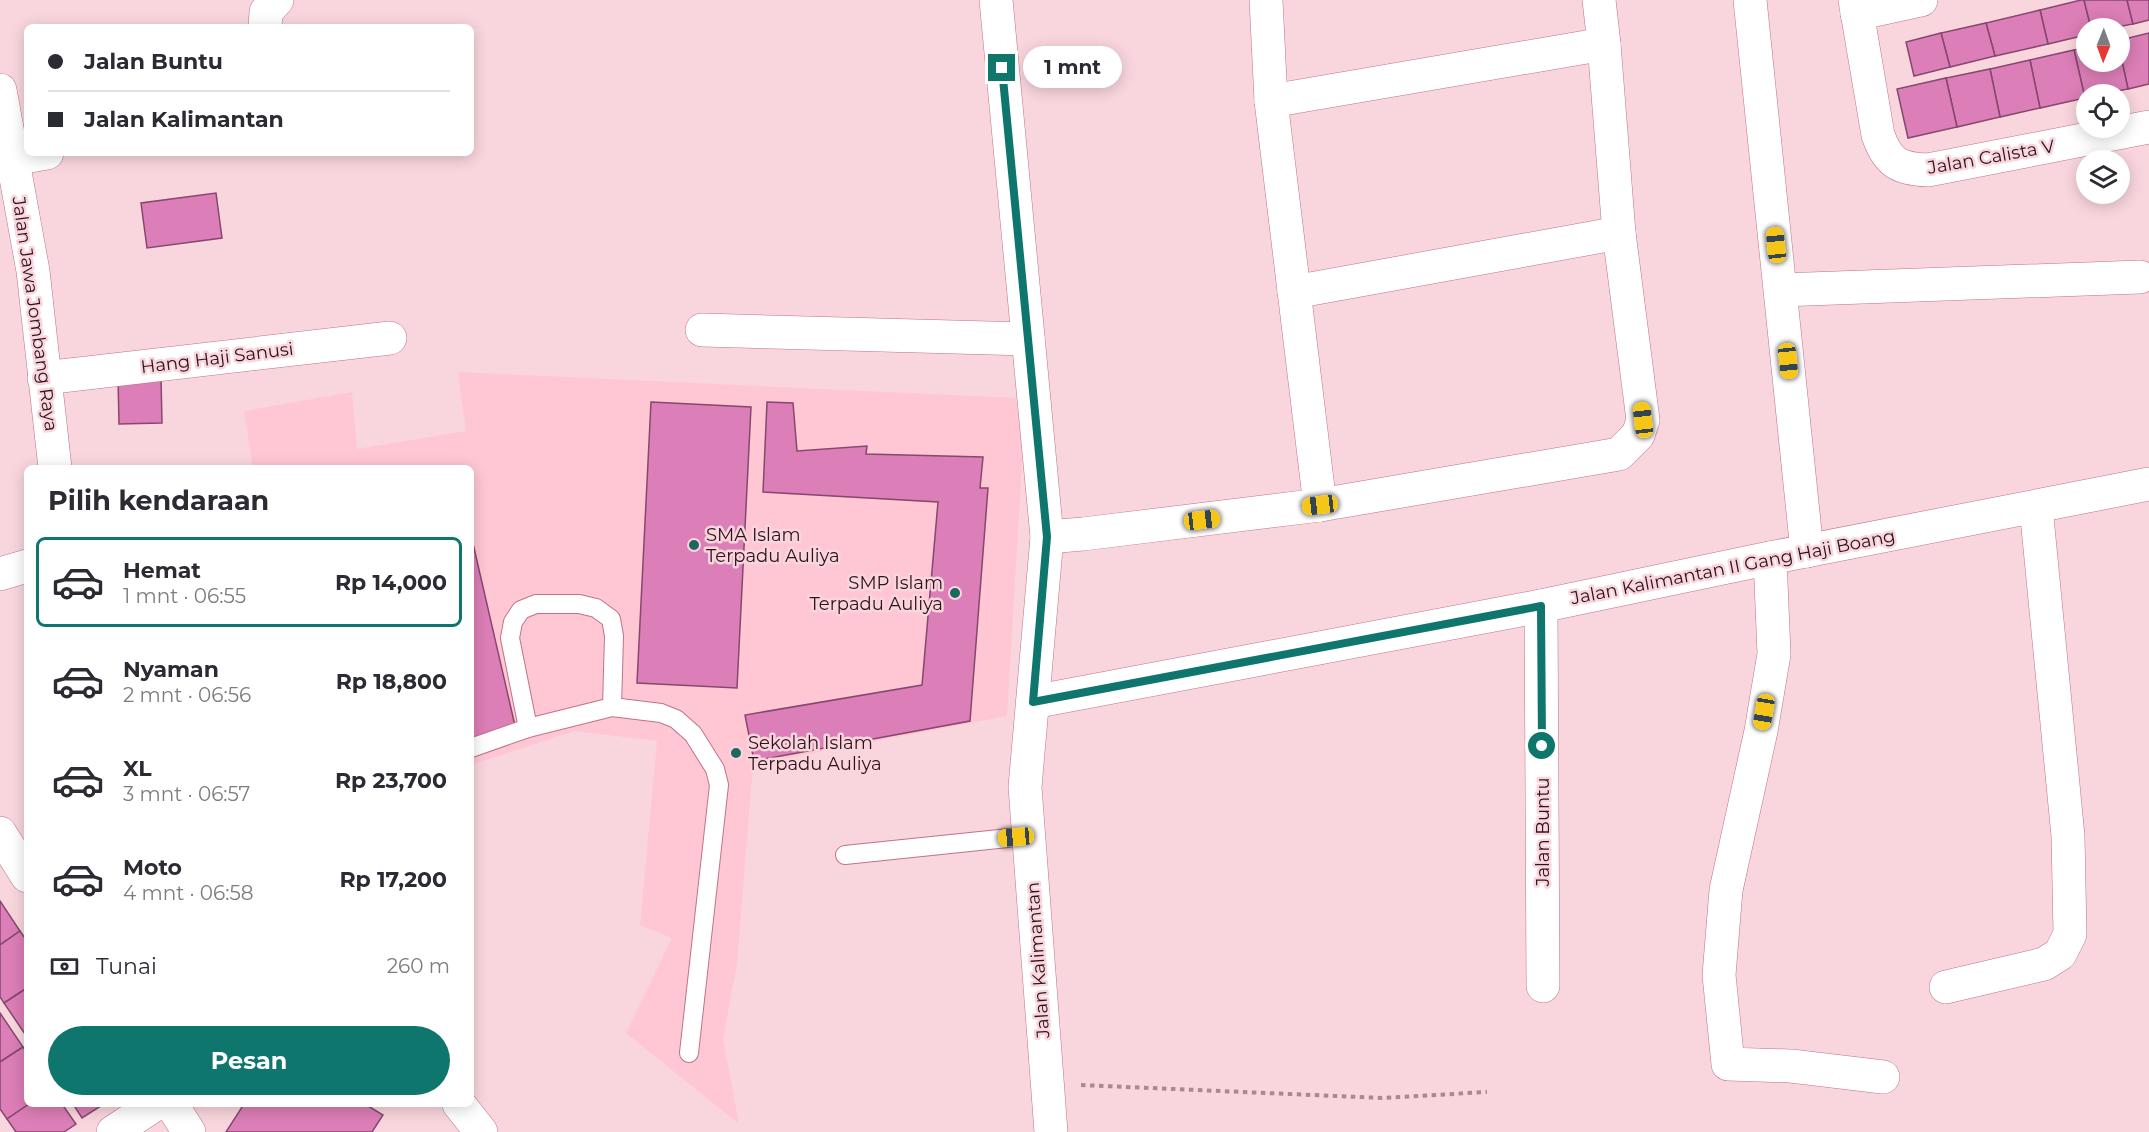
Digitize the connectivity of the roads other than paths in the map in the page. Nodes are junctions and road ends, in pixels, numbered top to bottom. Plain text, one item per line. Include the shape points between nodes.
1 (277, 0) edge
2 (996, 0) edge
3 (1266, 0) edge
4 (1599, 0) edge
5 (1750, 0) edge
6 (1921, 0) edge
7 (1856, 7) edge
8 (265, 24) edge
9 (1604, 44) junction
10 (0, 90) edge
11 (1271, 101) junction
12 (2149, 127) edge
13 (30, 156) edge
14 (13, 159) junction
15 (1619, 233) junction
16 (2139, 277) dead end
17 (1781, 290) junction
18 (1294, 292) junction
19 (702, 330) dead end
20 (390, 338) dead end
21 (1028, 339) junction
22 (44, 378) junction
23 (55, 465) edge
24 (2149, 484) edge
25 (1320, 505) junction
26 (2036, 507) junction
27 (1047, 537) junction
28 (1807, 551) junction
29 (1770, 558) junction
30 (24, 567) edge
31 (0, 574) edge
32 (1541, 606) junction
33 (1033, 702) junction
34 (612, 706) junction
35 (528, 728) junction
36 (474, 747) edge
37 (0, 833) edge
38 (1028, 836) junction
39 (845, 855) dead end
40 (24, 871) edge
41 (1544, 986) dead end
42 (1946, 987) dead end
43 (689, 1053) dead end
44 (1883, 1077) dead end
45 (151, 1107) edge
46 (173, 1107) edge
47 (461, 1107) edge
48 (113, 1132) edge
49 (189, 1132) edge
50 (481, 1132) edge
51 (1051, 1132) edge

1 - 8 street via 266,12
2 - 21 street, Jalan Kalimantan
3 - 11 street
4 - 9 street
5 - 17 street
6 - 7 street
7 - 12 street, Jalan Calista V via 1878,135 1883,150 1895,164 1928,170
9 - 11 street
9 - 15 street
10 - 14 street, Jalan Jawa Jombang Raya
11 - 18 street
13 - 14 street
14 - 22 street, Jalan Jawa Jombang Raya via 33,271
15 - 18 street
15 - 25 street via 1643,420 1638,435 1619,454
16 - 17 street
17 - 28 street
18 - 25 street
19 - 21 street
20 - 22 street, Hang Haji Sanusi
21 - 27 street, Jalan Kalimantan
22 - 23 street, Jalan Jawa Jombang Raya
24 - 26 street, Jalan Kalimantan II Gang Haji Boang
25 - 27 street
26 - 28 street, Jalan Kalimantan II Gang Haji Boang
26 - 42 street via 2068,836 2070,934 2060,954 2044,964
27 - 33 street, Jalan Kalimantan
28 - 29 street, Jalan Kalimantan II Gang Haji Boang
29 - 32 street, Jalan Kalimantan II Gang Haji Boang
29 - 44 street via 1774,654 1726,890 1719,975 1728,1064 1791,1066
30 - 31 street
32 - 33 street, Jalan Kalimantan II Gang Haji Boang
32 - 41 street, Jalan Buntu
33 - 38 street, Jalan Kalimantan via 1025,787
34 - 35 lane
34 - 35 lane via 611,619 596,608 579,604 536,604 521,609 510,638
34 - 43 lane via 676,719 693,734 715,769 719,785
35 - 36 lane
37 - 40 street
38 - 39 lane
38 - 51 street, Jalan Kalimantan
45 - 48 street
46 - 49 street
47 - 50 street

